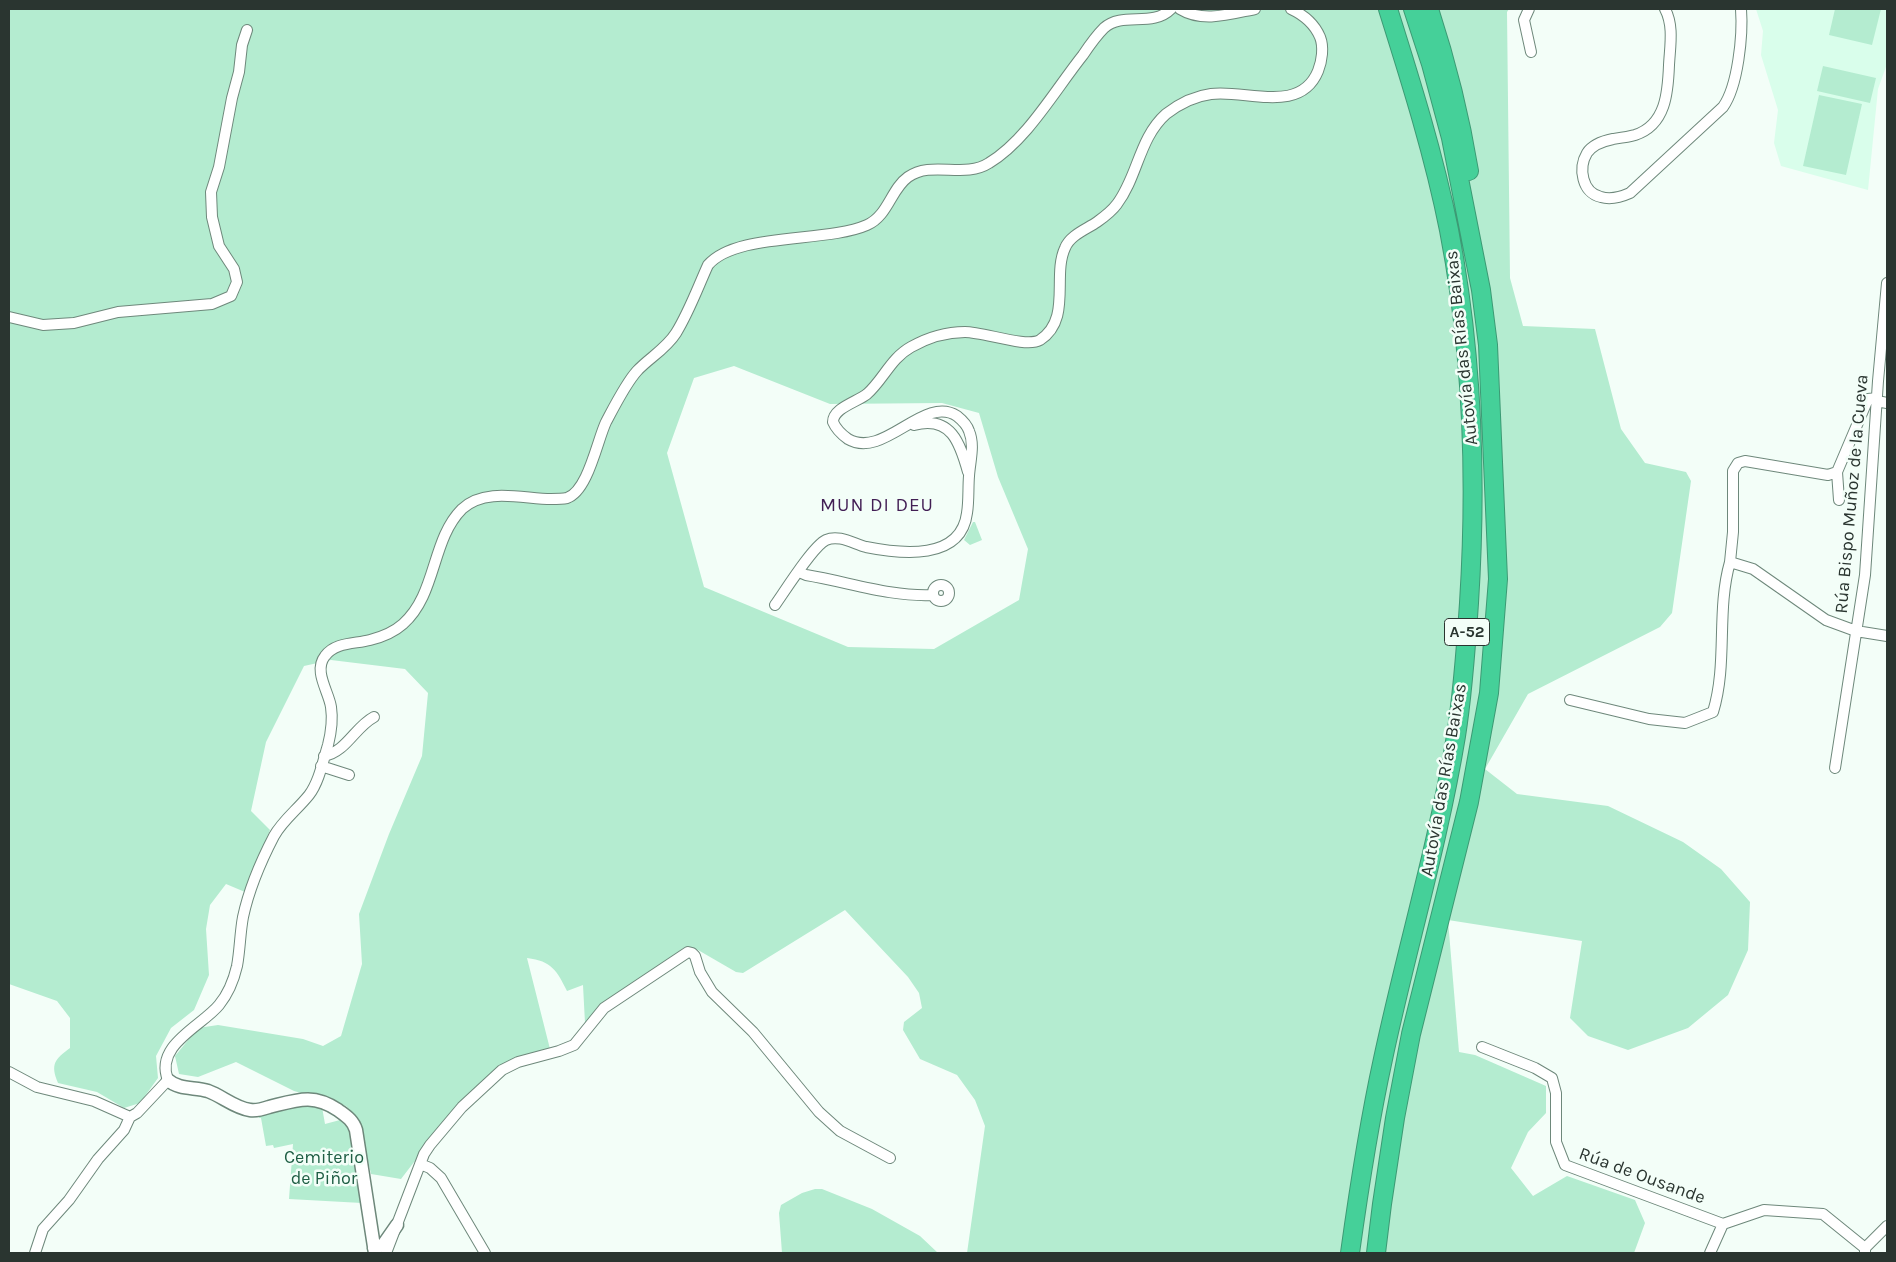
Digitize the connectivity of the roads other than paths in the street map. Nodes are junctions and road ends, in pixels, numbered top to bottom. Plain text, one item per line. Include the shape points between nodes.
1 (1171, 9) edge
2 (1180, 9) edge
3 (1255, 9) edge
4 (1291, 9) edge
5 (1388, 9) edge
6 (1413, 9) edge
7 (1429, 9) edge
8 (1529, 9) edge
9 (1665, 9) edge
10 (1741, 9) edge
11 (247, 30) dead end
12 (1531, 52) dead end
13 (1887, 283) edge
14 (9, 317) edge
15 (1488, 345) junction
16 (1880, 401) edge
17 (957, 416) junction
18 (948, 429) junction
19 (899, 430) junction
20 (1837, 472) junction
21 (969, 476) junction
22 (1839, 500) dead end
23 (809, 558) junction
24 (1730, 562) junction
25 (799, 572) junction
26 (822, 578) junction
27 (933, 595) dead end
28 (775, 605) dead end
29 (1856, 631) junction
30 (1887, 636) edge
31 (1570, 700) dead end
32 (374, 718) dead end
33 (323, 761) junction
34 (1835, 768) dead end
35 (348, 775) dead end
36 (1482, 1047) dead end
37 (9, 1072) edge
38 (168, 1080) junction
39 (130, 1118) junction
40 (890, 1158) dead end
41 (420, 1164) junction
42 (1723, 1224) junction
43 (397, 1225) joint
44 (1887, 1226) edge
45 (1865, 1251) edge
46 (378, 1252) edge
47 (35, 1253) edge
48 (485, 1253) edge
49 (1350, 1253) edge
50 (1376, 1253) edge
51 (1710, 1253) edge

1 - 33 street via 1155,18 1117,21 1104,28 1037,118 988,164 973,170 924,169 916,173 903,181 882,214 868,225 739,247 712,260 675,334 633,375 606,423 589,470 574,494 561,499 497,496 468,504 450,526 421,601 410,617 387,635 337,647 323,658 322,675 332,716
2 - 3 street via 1193,15 1207,16
4 - 19 street via 1309,20 1320,39 1322,54 1314,78 1299,91 1281,98 1234,93 1203,96 1180,105 1159,121 1150,132 1116,205 1066,244 1052,330 1032,343 967,332 933,337 904,351 867,394 840,410 833,419 840,432 859,443 876,441
5 - 49 highway, Autovía das Rías Baixas / A-52 via 1433,157 1460,296 1473,419 1474,536 1466,655 1456,735 1441,816 1383,1058 1360,1176
6 - 15 highway, Autovía das Rías Baixas / A-52 via 1451,138
7 - 15 highway via 1465,144 1488,291
8 - 12 street via 1524,20
9 - 10 street via 1670,21 1670,34 1668,94 1664,106 1661,114 1647,128 1605,141 1588,151 1582,169 1583,179 1587,187 1600,197 1619,197 1630,193 1723,107 1734,79
11 - 14 street via 219,168 211,192 212,217 219,246 234,269 237,282 231,296 212,304 118,312 74,323 43,325
13 - 16 street, Rúa Bispo Muñoz de la Cueva
15 - 50 highway, Autovía das Rías Baixas / A-52 via 1498,579 1489,693 1469,802 1411,1034 1395,1118
16 - 20 street via 1868,399
16 - 29 street, Rúa Bispo Muñoz de la Cueva
17 - 18 street via 950,419
17 - 19 street via 934,413
17 - 21 street via 970,432
18 - 19 street via 928,423
18 - 21 street via 958,440
20 - 22 street
20 - 24 street via 1828,474 1745,461 1738,463 1733,471
21 - 23 street via 966,521 958,537 947,546 897,552 835,538 824,542
23 - 25 street
23 - 26 street
24 - 29 street via 1753,569 1826,620
24 - 31 street via 1725,581 1719,691 1713,712 1685,722 1649,719
25 - 26 street
25 - 28 street
26 - 27 street via 890,593
29 - 30 street
29 - 34 street, Rúa Bispo Muñoz de la Cueva
32 - 33 street
33 - 35 street
33 - 38 street via 312,791 280,826 265,855 243,914 238,963 228,990 215,1009 183,1034 174,1047 165,1068
36 - 42 street, Rúa de Ousande via 1552,1078 1556,1093 1556,1142 1565,1165
37 - 39 street via 37,1087 94,1101
38 - 39 street
38 - 46 street via 179,1087 211,1092 245,1109 258,1110 312,1099 325,1102 348,1117 356,1130
39 - 47 street via 69,1200 43,1229
40 - 41 street via 840,1131 819,1112 753,1032 718,999 705,981 692,952 688,952 604,1008 574,1045 518,1062 491,1079 430,1145
41 - 43 street
41 - 48 street via 441,1178
42 - 45 street via 1764,1210 1823,1214
42 - 51 street
43 - 46 street
44 - 45 street

